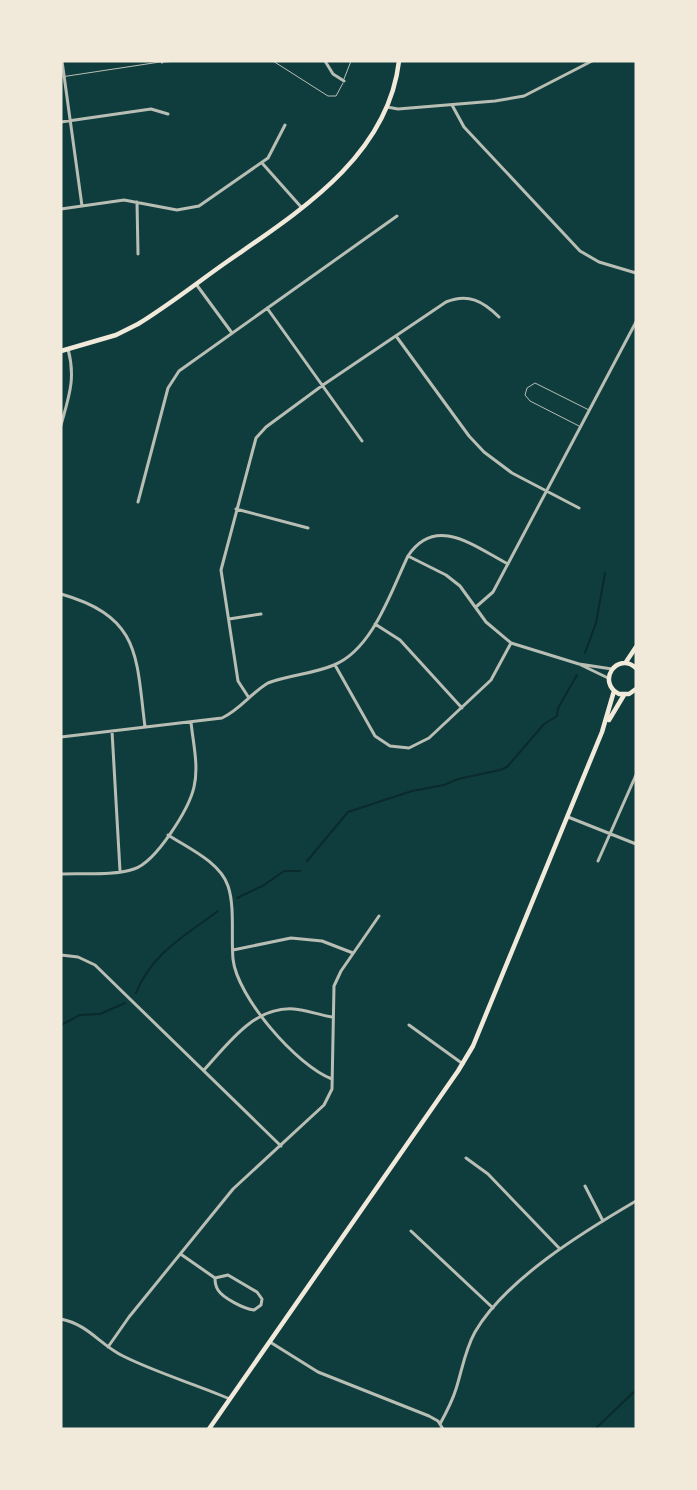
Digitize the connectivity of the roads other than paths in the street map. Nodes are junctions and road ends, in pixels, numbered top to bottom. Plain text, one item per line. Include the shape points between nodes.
1 (62, 61) edge
2 (178, 61) edge
3 (273, 61) edge
4 (325, 61) edge
5 (351, 61) edge
6 (400, 61) edge
7 (592, 61) edge
8 (162, 62) edge
9 (62, 77) edge
10 (344, 81) junction
11 (452, 105) junction
12 (387, 107) junction
13 (168, 114) dead end
14 (70, 121) junction
15 (61, 122) edge
16 (286, 125) dead end
17 (262, 163) junction
18 (137, 202) junction
19 (82, 206) junction
20 (302, 208) junction
21 (61, 209) edge
22 (397, 216) dead end
23 (138, 254) dead end
24 (636, 273) edge
25 (196, 284) junction
26 (267, 308) junction
27 (499, 317) dead end
28 (636, 322) edge
29 (232, 333) junction
30 (396, 336) junction
31 (68, 349) junction
32 (61, 351) edge
33 (324, 386) junction
34 (590, 410) junction
35 (61, 425) edge
36 (581, 427) junction
37 (362, 441) dead end
38 (547, 491) junction
39 (138, 502) dead end
40 (236, 508) junction
41 (579, 508) dead end
42 (308, 528) dead end
43 (408, 556) junction
44 (508, 564) junction
45 (61, 594) edge
46 (476, 606) junction
47 (261, 614) dead end
48 (229, 619) junction
49 (375, 624) junction
50 (511, 643) junction
51 (636, 647) edge
52 (626, 662) junction
53 (579, 664) junction
54 (335, 665) junction
55 (636, 668) edge
56 (612, 669) junction
57 (608, 678) junction
58 (636, 689) edge
59 (614, 691) junction
60 (624, 695) junction
61 (249, 698) junction
62 (462, 708) junction
63 (191, 722) junction
64 (144, 727) junction
65 (112, 731) junction
66 (602, 732) junction
67 (61, 737) edge
68 (636, 775) edge
69 (568, 817) junction
70 (610, 833) junction
71 (168, 835) junction
72 (636, 844) edge
73 (598, 862) dead end
74 (120, 871) junction
75 (61, 874) edge
76 (379, 916) dead end
77 (233, 950) junction
78 (353, 953) junction
79 (61, 955) edge
80 (259, 1016) junction
81 (332, 1017) junction
82 (409, 1025) dead end
83 (463, 1064) junction
84 (204, 1070) junction
85 (332, 1079) junction
86 (281, 1146) junction
87 (466, 1158) dead end
88 (585, 1186) dead end
89 (636, 1201) edge
90 (603, 1221) junction
91 (411, 1231) dead end
92 (560, 1249) junction
93 (182, 1255) junction
94 (215, 1278) junction
95 (493, 1308) junction
96 (61, 1319) edge
97 (270, 1342) junction
98 (108, 1348) junction
99 (230, 1399) junction
100 (440, 1424) junction
101 (209, 1429) edge
102 (443, 1429) edge

1 - 9 street
2 - 8 lane
3 - 10 lane via 328,96 336,96
4 - 10 street via 333,74
5 - 10 lane
6 - 12 main road
7 - 11 street via 524,96
8 - 9 lane
9 - 14 street
11 - 12 street
11 - 24 street via 464,127 580,250 599,262
12 - 20 main road via 351,163
13 - 14 street via 151,109
14 - 15 street
14 - 19 street
16 - 17 street
17 - 18 street via 208,201 191,209 177,210
17 - 20 street
18 - 19 street
18 - 23 street
19 - 21 street
20 - 25 main road
22 - 26 street
25 - 29 street
25 - 31 main road via 138,324 116,335
26 - 29 street
26 - 33 street
27 - 30 street via 478,300 452,299
28 - 34 street
29 - 39 street via 179,371 171,382
30 - 33 street
30 - 38 street via 484,452 512,473
31 - 32 main road
31 - 35 street via 73,380
33 - 37 street
33 - 40 street via 266,427 256,438
34 - 36 street
34 - 36 lane via 535,383 527,388 525,395 530,401
36 - 38 street
38 - 41 street
38 - 44 street
40 - 42 street
40 - 48 street via 222,570
43 - 44 street via 429,537 450,535
43 - 46 street via 460,586
43 - 49 street
44 - 46 street via 493,592
45 - 64 street via 99,608 123,630 136,659
46 - 50 street via 486,622
47 - 48 street
48 - 61 street via 238,681
49 - 54 street via 358,649
49 - 62 street via 400,640
50 - 53 street
50 - 62 street via 491,680
51 - 52 main road
52 - 55 main road
52 - 56 main road
53 - 56 street
53 - 57 street
54 - 61 street via 268,683
54 - 62 street via 369,729 390,746 409,748 419,745
56 - 57 main road
57 - 59 main road
58 - 60 main road
59 - 60 main road
59 - 66 main road
60 - 66 main road
61 - 63 street via 235,712 222,718
63 - 64 street
63 - 71 street via 196,770 194,786 185,809
64 - 65 street
65 - 67 street
65 - 74 street
66 - 69 main road
68 - 70 street
69 - 70 street
69 - 83 main road
70 - 72 street
70 - 73 street
71 - 74 street via 146,864
71 - 77 street via 210,864 225,880 230,896
74 - 75 street
76 - 78 street
77 - 78 street via 291,938 322,941
77 - 80 street via 243,990
78 - 81 street via 334,986
79 - 84 street via 88,960 95,965
80 - 81 street via 294,1009
80 - 84 street
80 - 85 street via 312,1068
81 - 85 street
82 - 83 street
83 - 97 main road
84 - 86 street
85 - 86 street via 332,1089 324,1105
86 - 93 street via 233,1189
87 - 92 street via 488,1174
88 - 90 street
89 - 90 street
90 - 92 street
91 - 95 street
92 - 95 street via 514,1286
93 - 94 street
93 - 98 street
94 - 94 street via 217,1289 225,1296 249,1310 260,1305 262,1299 257,1292 236,1279 228,1275
95 - 100 street via 468,1347 452,1401
96 - 98 street via 84,1327
97 - 99 main road
97 - 100 street via 318,1372 429,1416
98 - 99 street
99 - 101 main road
100 - 102 street

